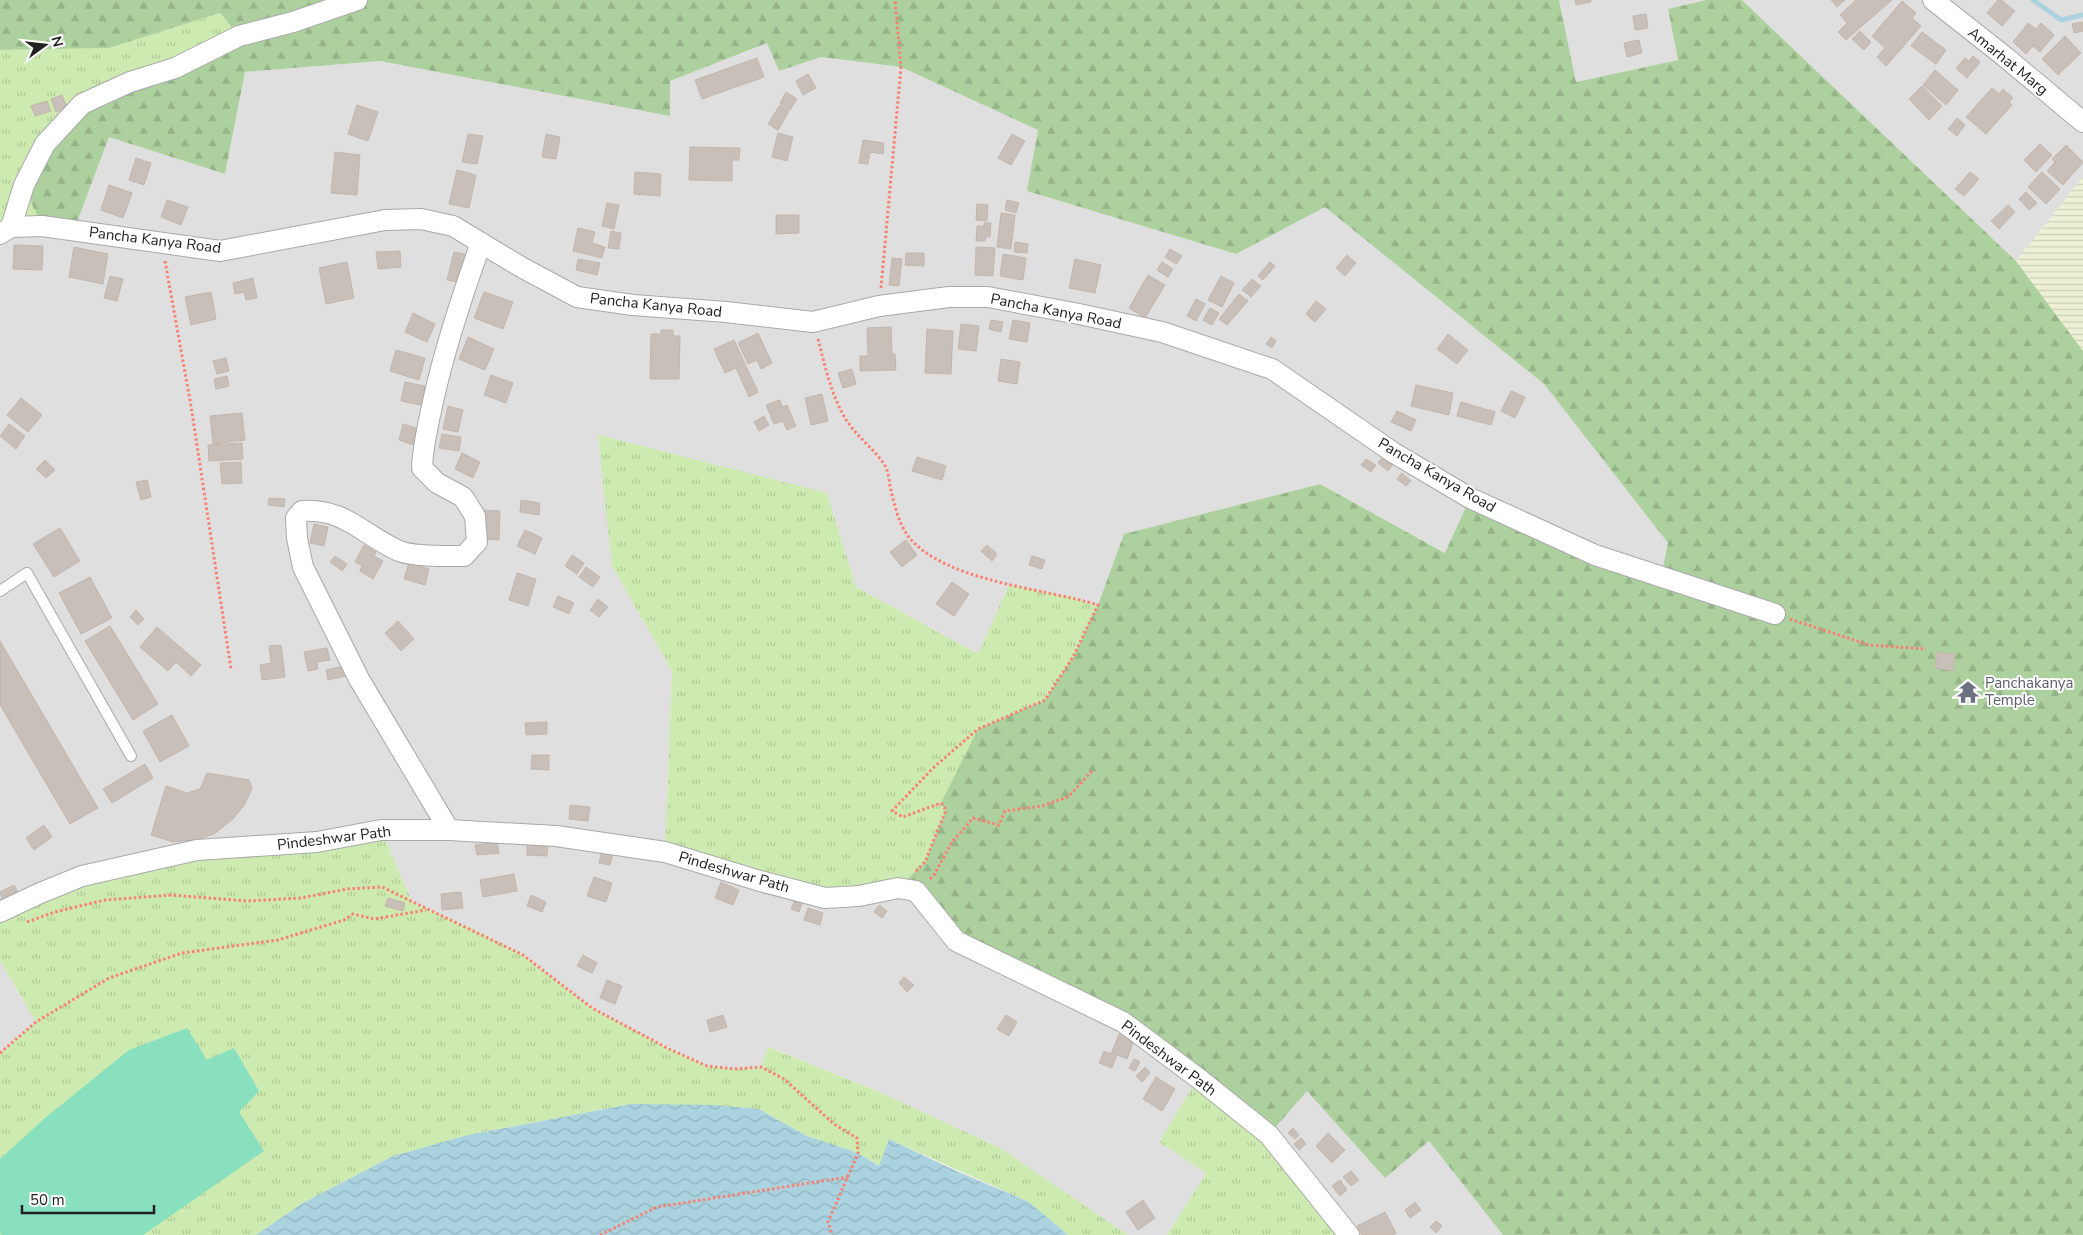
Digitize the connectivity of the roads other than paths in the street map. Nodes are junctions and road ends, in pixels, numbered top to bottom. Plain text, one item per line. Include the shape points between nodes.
1 (357, 0) edge
2 (1933, 0) edge
3 (2083, 122) edge
4 (5, 230) edge
5 (481, 242) junction
6 (0, 591) edge
7 (1776, 614) road end
8 (131, 756) dead end
9 (449, 830) junction
10 (0, 912) edge
11 (1349, 1235) edge

1 - 4 street via 240,36 176,68 130,82 82,104 45,144
2 - 3 street, Amarhat Marg
4 - 5 street, Pancha Kanya Road via 42,226 220,251 385,220 421,219 453,226
5 - 7 street, Pancha Kanya Road via 577,297 634,305 813,322 879,306 949,297 988,297 1162,332 1272,369 1394,452 1470,498 1595,555
5 - 9 street via 441,366 422,454 422,468 437,483 462,496 475,516 477,542 464,556 401,552 342,517 318,510 302,511 296,518 303,567 318,598 359,678
6 - 8 lane via 28,573
9 - 10 street, Pindeshwar Path via 381,830 316,842 197,850 82,876
9 - 11 street, Pindeshwar Path via 556,836 665,852 825,898 907,890 956,941 1123,1022 1198,1078 1269,1135

